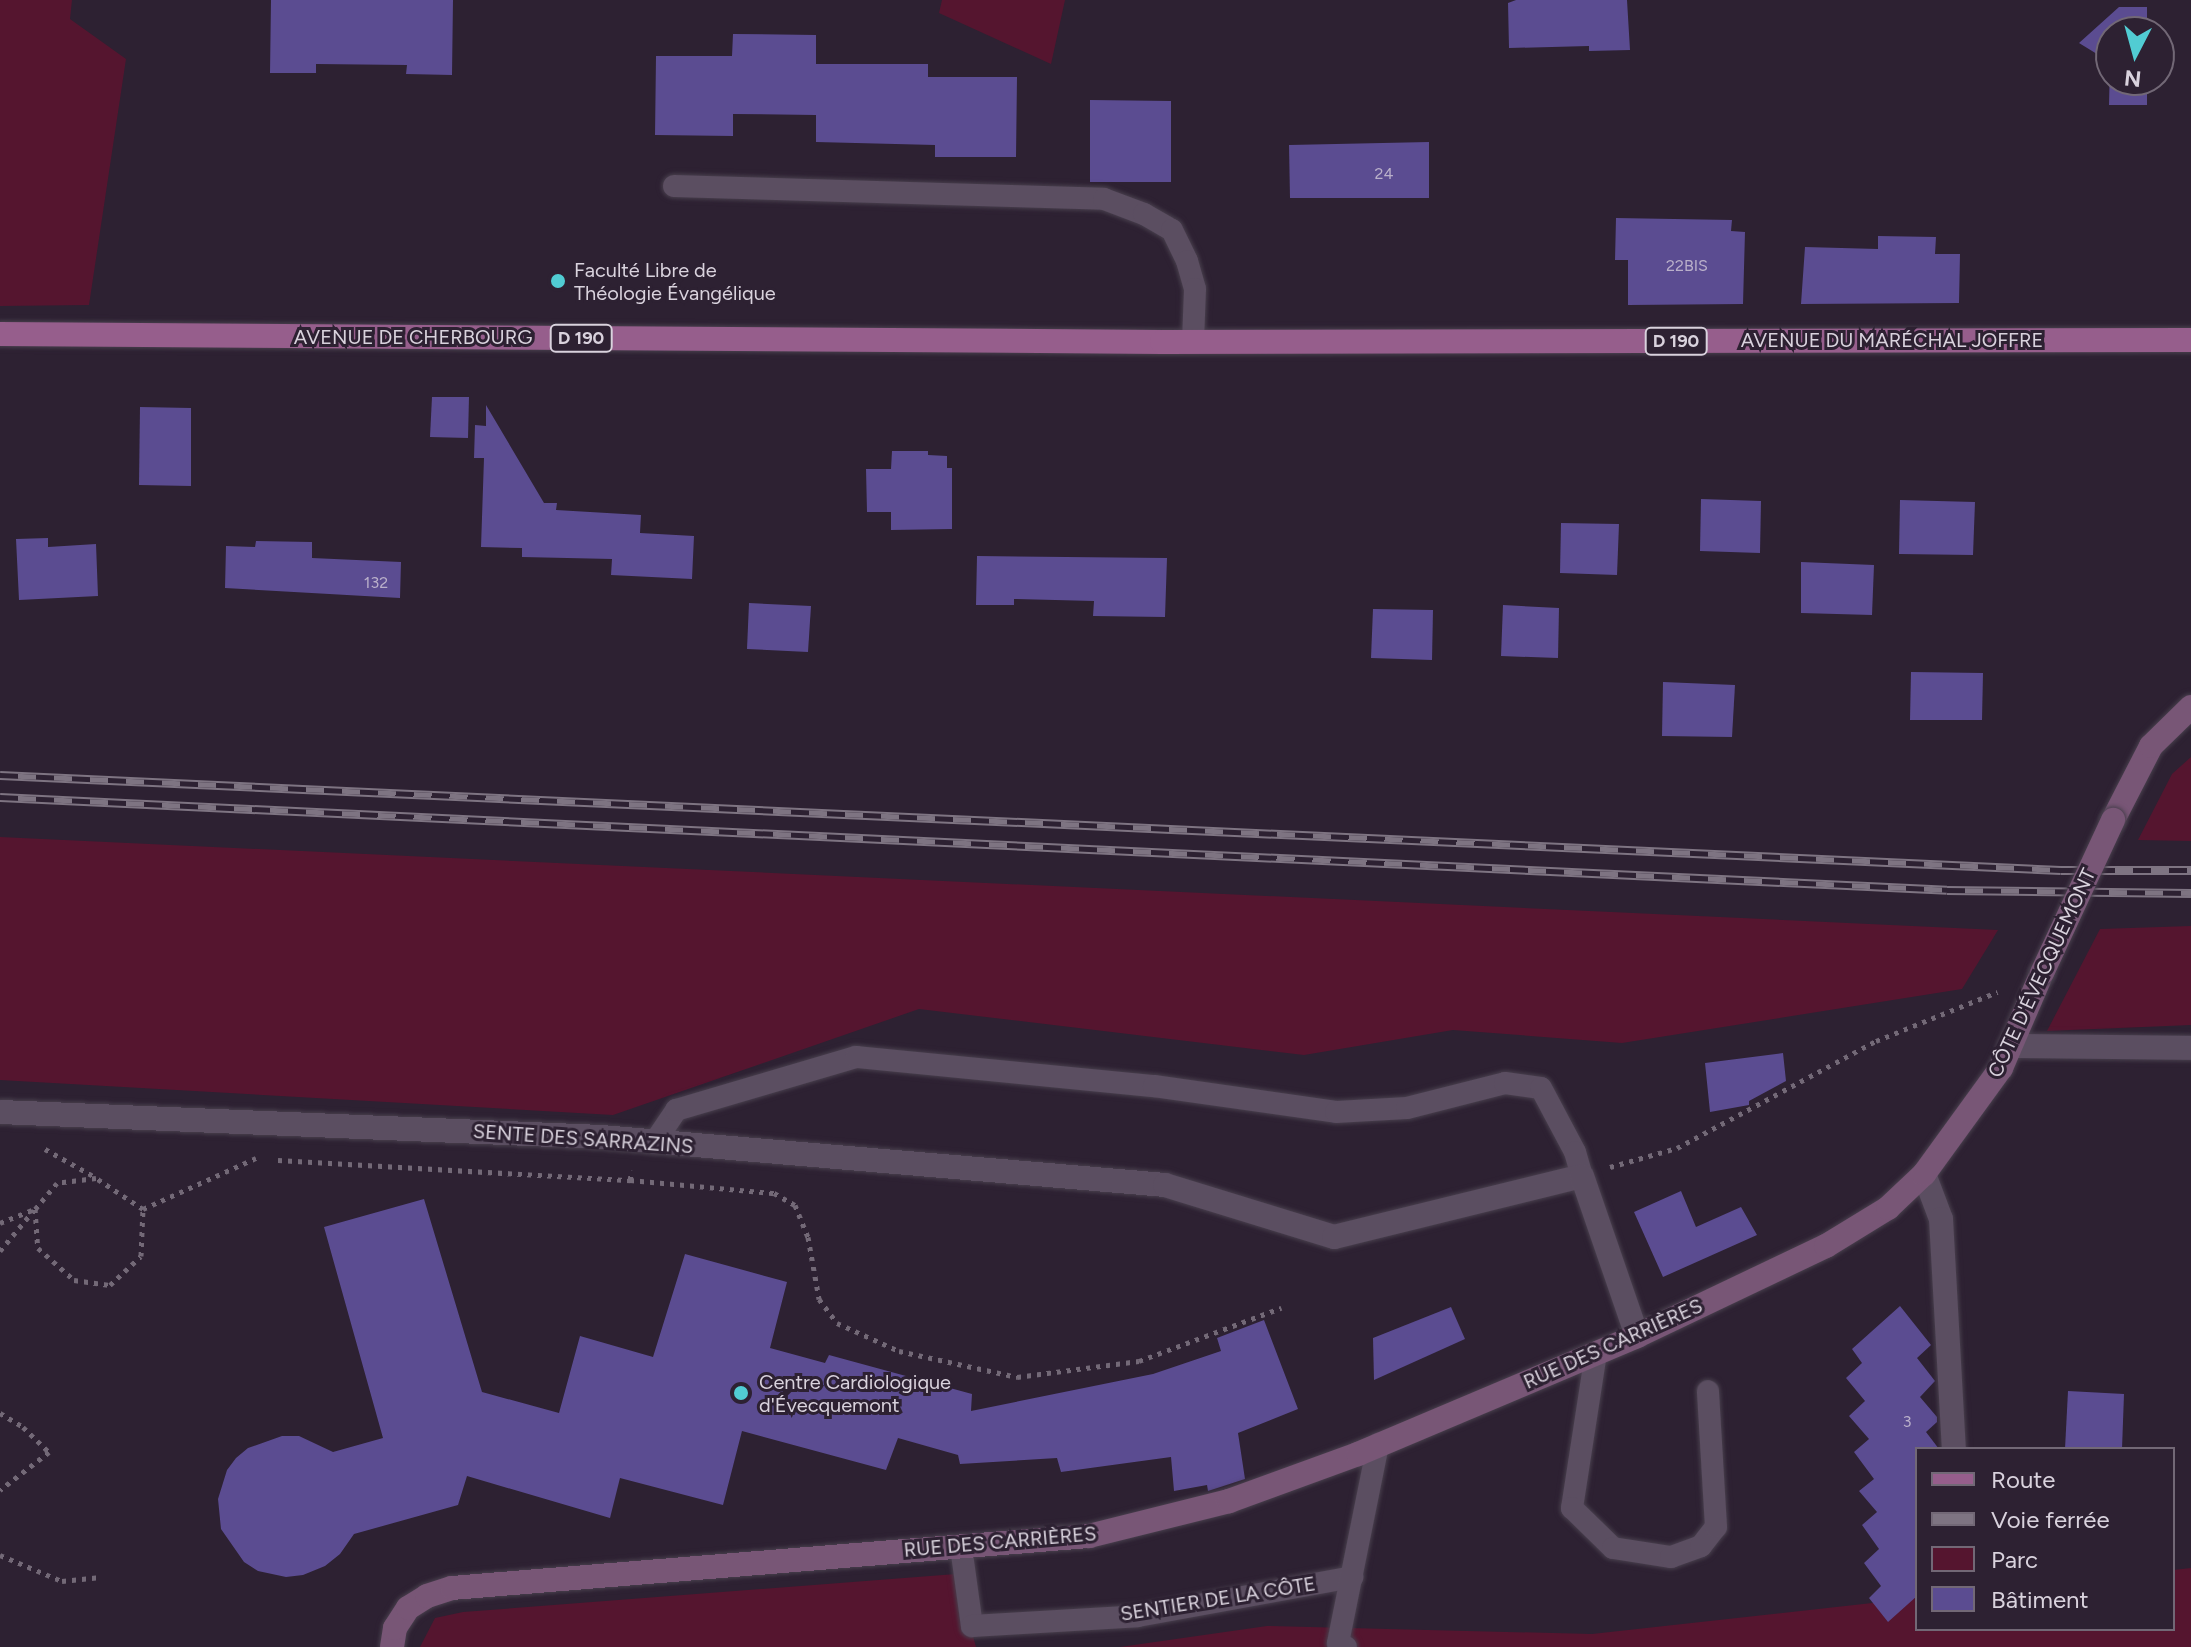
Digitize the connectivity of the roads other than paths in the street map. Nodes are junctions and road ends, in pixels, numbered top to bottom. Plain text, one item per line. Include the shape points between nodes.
1 (674, 186) dead end
2 (0, 334) edge
3 (2191, 340) edge
4 (1193, 341) junction
5 (1162, 342) joint
6 (2191, 707) edge
7 (2010, 1046) junction
8 (2191, 1048) edge
9 (0, 1112) edge
10 (646, 1142) junction
11 (1924, 1174) junction
12 (1582, 1176) junction
13 (1826, 1246) joint
14 (1637, 1336) junction
15 (1596, 1353) junction
16 (1708, 1391) dead end
17 (1378, 1444) junction
18 (1954, 1447) edge
19 (961, 1547) junction
20 (1352, 1577) junction
21 (392, 1647) edge
22 (1346, 1647) edge

1 - 4 lane via 1104,199 1172,230 1195,289
2 - 5 main road, AVENUE DE CHERBOURG / D 190
3 - 4 main road, AVENUE DU MARÉCHAL JOFFRE / D 190
4 - 5 main road, AVENUE DU MARÉCHAL JOFFRE / D 190
6 - 7 street, CÔTE D'ÉVECQUEMONT, bridge via 2151,746
7 - 8 street
7 - 11 street, CÔTE D'ÉVECQUEMONT via 2001,1068
9 - 10 street, SENTE DES SARRAZINS
10 - 12 street, SENTE DES SARRAZINS via 1165,1185 1334,1237
10 - 12 lane via 676,1110 856,1057 1154,1086 1336,1112 1407,1108 1505,1083 1541,1088
11 - 13 street, CÔTE D'ÉVECQUEMONT via 1888,1208
11 - 18 street via 1941,1219
12 - 14 street
13 - 14 street, RUE DES CARRIÈRES
14 - 15 street, RUE DES CARRIÈRES
15 - 16 lane via 1572,1508 1613,1548 1671,1557 1701,1546 1716,1527
15 - 17 street, RUE DES CARRIÈRES
17 - 19 street, RUE DES CARRIÈRES via 1229,1501 1089,1536
17 - 20 lane
19 - 20 lane, SENTIER DE LA CÔTE via 972,1626 1138,1616
19 - 21 street, RUE DES CARRIÈRES via 452,1588 408,1608 395,1628
20 - 22 lane via 1338,1643

